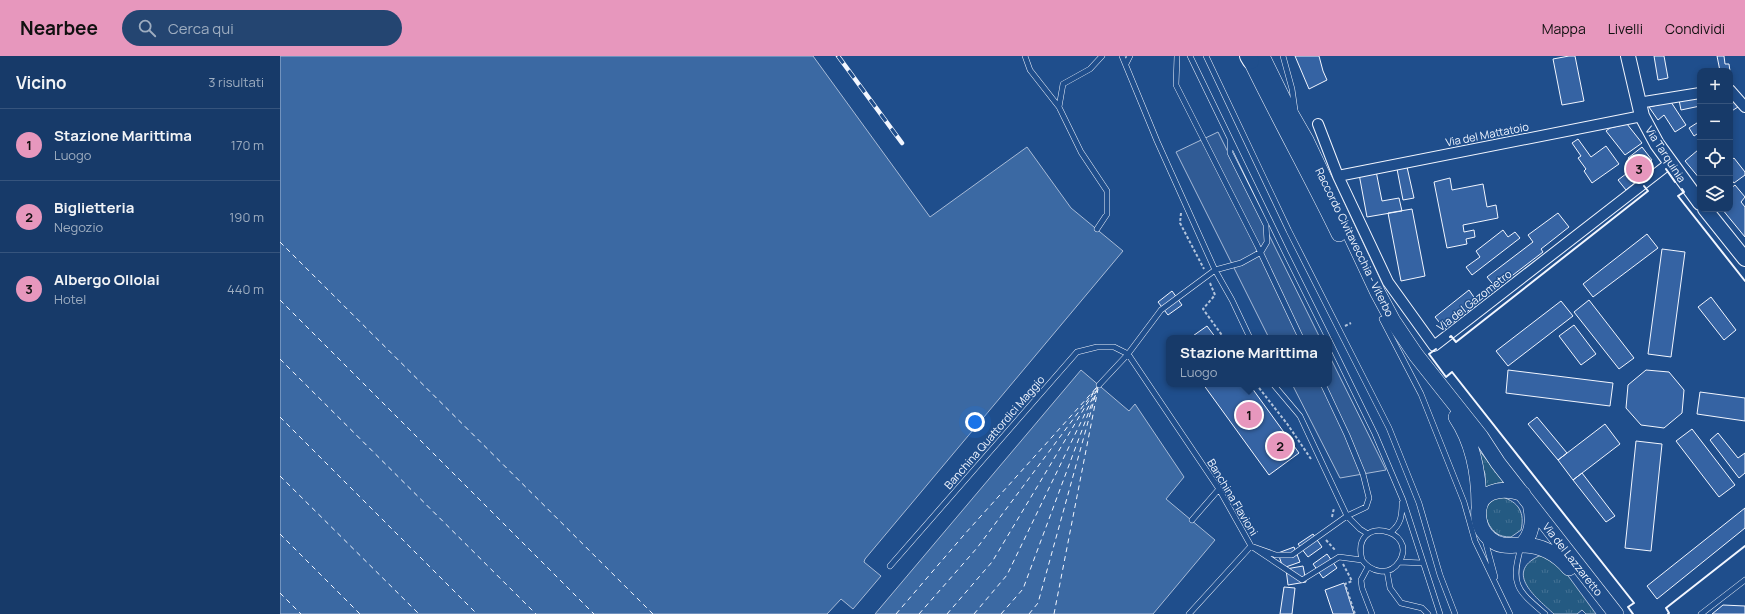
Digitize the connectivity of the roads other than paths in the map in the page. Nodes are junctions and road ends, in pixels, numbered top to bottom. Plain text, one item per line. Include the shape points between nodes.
1 (1025, 56) edge
2 (1102, 56) edge
3 (1122, 56) edge
4 (1130, 56) edge
5 (1178, 56) edge
6 (1190, 56) edge
7 (1206, 56) edge
8 (1283, 56) edge
9 (1628, 56) edge
10 (1253, 57) edge
11 (1126, 64) junction
12 (1733, 93) edge
13 (1697, 94) edge
14 (1059, 107) junction
15 (1745, 107) edge
16 (1640, 109) junction
17 (1297, 123) junction
18 (1318, 124) dead end
19 (1230, 139) junction
20 (1670, 162) junction
21 (1338, 176) junction
22 (1697, 199) edge
23 (1707, 212) edge
24 (1097, 230) dead end
25 (1261, 252) junction
26 (1745, 259) edge
27 (1215, 270) junction
28 (1382, 318) junction
29 (1249, 335) edge
30 (1300, 335) edge
31 (1327, 335) edge
32 (1332, 345) edge
33 (1128, 354) junction
34 (1098, 385) dead end
35 (1276, 387) edge
36 (1324, 387) edge
37 (1219, 489) junction
38 (1526, 499) junction
39 (1403, 500) junction
40 (1479, 506) junction
41 (1347, 516) junction
42 (1192, 520) dead end
43 (1483, 531) junction
44 (1391, 532) junction
45 (1368, 534) junction
46 (1522, 545) junction
47 (1251, 546) junction
48 (1362, 560) junction
49 (1399, 562) junction
50 (1423, 563) junction
51 (890, 566) dead end
52 (1368, 567) junction
53 (1387, 571) junction
54 (1745, 580) edge
55 (1499, 591) junction
56 (1510, 613) edge
57 (1189, 614) edge
58 (1372, 614) edge
59 (1428, 614) edge
60 (1440, 614) edge
61 (1455, 614) edge
62 (1544, 614) edge
63 (1606, 614) edge
64 (1616, 614) edge
65 (1701, 614) edge

1 - 14 lane via 1030,70
2 - 14 lane via 1090,68 1063,84
3 - 11 lane
4 - 11 lane
5 - 25 lane via 1176,85
6 - 19 lane
7 - 61 lane via 1389,428 1419,503 1440,575
8 - 17 lane via 1292,89
9 - 16 main road, Via Tarquinia
10 - 17 main road, Raccordo Civitavecchia - Viterbo via 1278,90
10 - 28 main road, Raccordo Civitavecchia - Viterbo via 1280,120 1304,162
11 - 27 lane via 1157,141
12 - 15 street
13 - 16 street, Via del Mattatoio
14 - 24 lane via 1080,152 1107,191 1107,214
16 - 20 main road, Via Tarquinia via 1657,144
16 - 21 street, Via del Mattatoio
17 - 38 main road, Raccordo Civitavecchia - Viterbo via 1393,321
18 - 21 street, Via del Gazometro
19 - 25 lane via 1230,153 1266,225 1267,242
19 - 31 lane
20 - 21 street, Via del Gazometro via 1434,346 1388,282
20 - 22 main road, Via Tarquinia
23 - 26 main road
25 - 27 lane via 1241,263
25 - 30 lane
27 - 29 lane
27 - 33 lane via 1161,310
28 - 40 main road, Raccordo Civitavecchia - Viterbo via 1462,426 1477,466
28 - 55 lane via 1421,394 1464,502 1475,541
32 - 39 lane
33 - 34 lane
33 - 37 lane, Banchina Flavioni
33 - 51 lane, Banchina Quattordici Maggio via 1114,347 1096,347 1078,352
35 - 41 lane via 1300,416
36 - 41 lane via 1354,451 1369,498 1366,507
37 - 42 lane
37 - 47 lane, Banchina Flavioni
38 - 40 main road via 1508,490 1499,490 1484,498
38 - 46 main road via 1533,520 1528,538
38 - 64 main road, Via del Lazzaretto
39 - 44 lane via 1399,526
39 - 50 lane
40 - 43 main road
41 - 45 lane
41 - 47 lane via 1292,555 1276,555
43 - 46 main road via 1491,540 1502,546
43 - 55 lane
44 - 45 lane via 1379,530
44 - 49 lane via 1398,537 1402,545
45 - 48 lane via 1362,541
46 - 62 lane via 1515,570 1516,583 1524,596
46 - 63 main road, Via del Lazzaretto via 1546,549 1556,554
47 - 48 lane, Banchina Flavioni via 1302,580 1340,557
47 - 57 lane
48 - 52 lane
49 - 50 lane
49 - 53 lane
50 - 60 lane
52 - 53 lane via 1377,571
52 - 58 lane via 1361,580
53 - 59 lane via 1390,588 1401,603 1422,608
54 - 65 lane
55 - 56 lane

